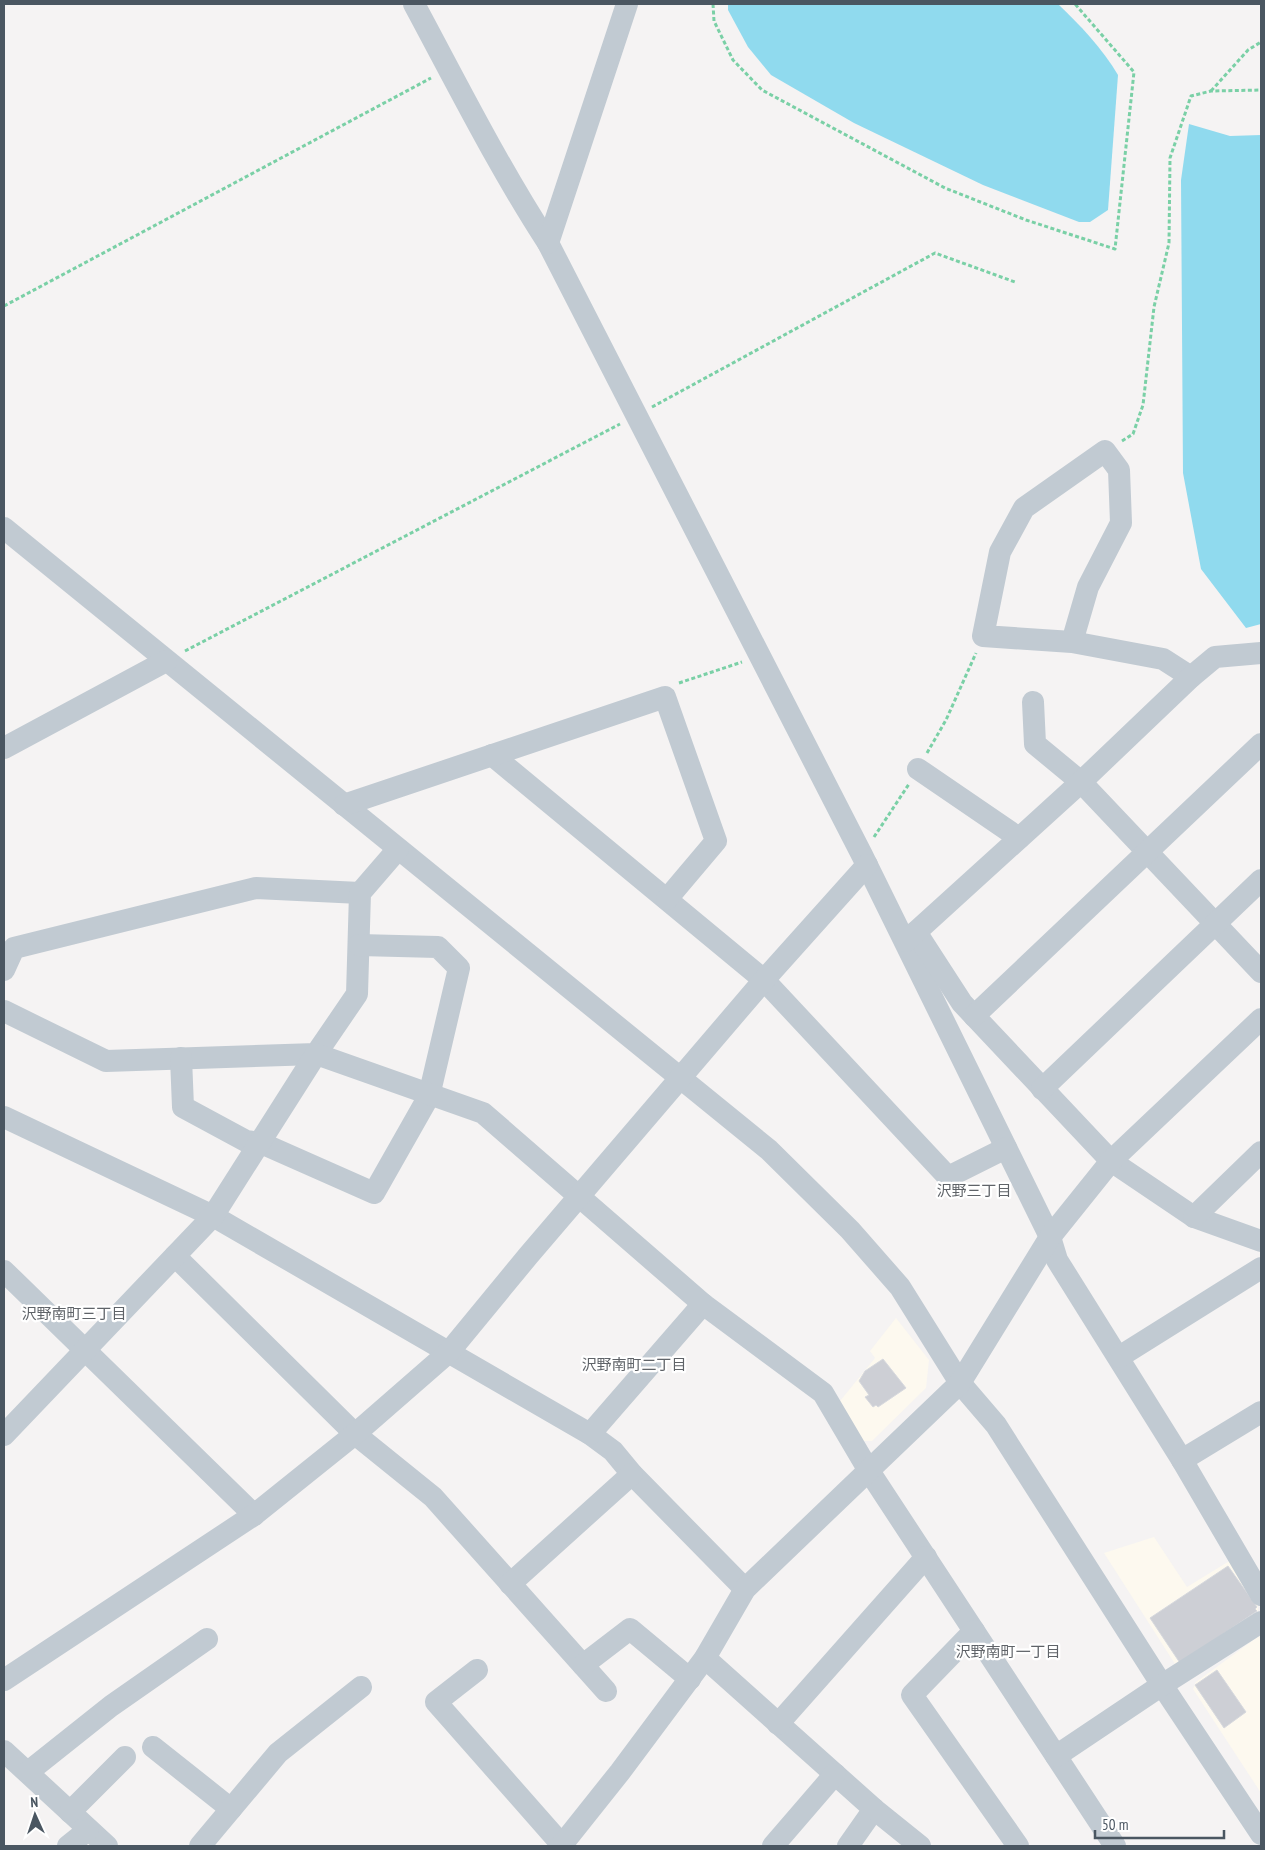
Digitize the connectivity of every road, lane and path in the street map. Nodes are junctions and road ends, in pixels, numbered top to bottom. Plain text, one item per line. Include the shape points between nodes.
1 (414, 4) edge
2 (627, 4) edge
3 (713, 4) edge
4 (1075, 4) edge
5 (1261, 42) edge
6 (448, 69) junction
7 (1261, 90) edge
8 (1212, 91) junction
9 (548, 243) junction
10 (1015, 282) dead end
11 (4, 306) edge
12 (637, 415) junction
13 (1105, 451) junction
14 (4, 528) edge
15 (983, 636) junction
16 (1072, 642) junction
17 (1261, 653) edge
18 (760, 656) junction
19 (166, 661) junction
20 (1191, 677) junction
21 (665, 697) junction
22 (1033, 702) dead end
23 (1261, 744) edge
24 (4, 748) edge
25 (492, 755) junction
26 (918, 769) junction
27 (1081, 782) junction
28 (344, 806) junction
29 (1019, 838) junction
30 (398, 849) junction
31 (1147, 852) junction
32 (865, 860) junction
33 (1261, 880) edge
34 (360, 893) junction
35 (667, 899) junction
36 (1215, 925) junction
37 (910, 937) junction
38 (359, 945) junction
39 (4, 970) edge
40 (1261, 972) edge
41 (764, 980) junction
42 (4, 1011) edge
43 (974, 1016) junction
44 (1261, 1019) edge
45 (316, 1054) junction
46 (181, 1058) junction
47 (680, 1079) junction
48 (1042, 1089) junction
49 (429, 1096) junction
50 (4, 1117) edge
51 (260, 1142) junction
52 (1006, 1148) junction
53 (1261, 1152) edge
54 (1111, 1161) junction
55 (579, 1197) junction
56 (213, 1216) junction
57 (1194, 1217) junction
58 (1050, 1236) junction
59 (1261, 1241) edge
60 (175, 1256) junction
61 (1261, 1268) edge
62 (4, 1271) edge
63 (703, 1304) junction
64 (84, 1350) junction
65 (449, 1352) junction
66 (1119, 1357) junction
67 (960, 1383) junction
68 (1261, 1412) edge
69 (355, 1434) junction
70 (590, 1434) junction
71 (4, 1435) edge
72 (1182, 1460) junction
73 (869, 1471) junction
74 (632, 1474) junction
75 (254, 1515) junction
76 (926, 1557) junction
77 (510, 1584) junction
78 (745, 1589) junction
79 (1261, 1595) edge
80 (1261, 1622) edge
81 (974, 1631) junction
82 (207, 1639) dead end
83 (705, 1658) junction
84 (583, 1665) junction
85 (477, 1670) dead end
86 (690, 1679) junction
87 (4, 1680) edge
88 (1162, 1685) junction
89 (361, 1687) dead end
90 (606, 1691) dead end
91 (778, 1724) junction
92 (153, 1747) dead end
93 (4, 1751) edge
94 (1056, 1756) junction
95 (125, 1757) dead end
96 (28, 1772) junction
97 (835, 1774) junction
98 (232, 1809) junction
99 (874, 1809) junction
100 (70, 1812) junction
101 (88, 1830) junction
102 (1261, 1834) edge
103 (68, 1846) edge
104 (107, 1846) edge
105 (200, 1846) edge
106 (561, 1846) edge
107 (773, 1846) edge
108 (848, 1846) edge
109 (920, 1846) edge
110 (1018, 1846) edge
111 (1115, 1846) edge

1 - 6 street
2 - 9 street
3 - 4 path via 714,20 733,60 762,90 946,188 1026,220 1115,249 1134,72
5 - 8 path via 1248,50
6 - 9 street
6 - 11 path
7 - 8 path
8 - 13 path via 1191,96 1170,158 1169,243 1154,307 1143,405 1133,434
9 - 12 street
10 - 12 path via 935,253
12 - 18 street
12 - 19 path
13 - 15 street via 1024,508 1000,552
13 - 16 street via 1119,470 1121,523 1088,587
14 - 19 street
15 - 16 street
15 - 26 path via 946,720
16 - 20 street via 1163,659
17 - 20 street via 1215,657
18 - 21 path via 671,686
18 - 32 street
19 - 24 street
19 - 28 street
20 - 27 street
21 - 25 street
21 - 35 street via 716,841
22 - 27 street via 1036,744
23 - 31 street
25 - 28 street
25 - 35 street
26 - 29 street
26 - 32 path
27 - 29 street
27 - 31 street
28 - 30 street
29 - 37 street
30 - 34 street
30 - 47 street
31 - 36 street
31 - 43 street
32 - 37 street
32 - 41 street
33 - 36 street
34 - 38 street
34 - 39 street via 256,888 14,948
35 - 41 street
36 - 40 street
36 - 48 street
37 - 43 street
37 - 52 street
38 - 45 street via 358,994
38 - 49 street via 438,947 459,968
41 - 47 street
41 - 52 street via 948,1177
42 - 46 street via 106,1060
43 - 48 street
44 - 54 street
45 - 46 street
45 - 49 street
45 - 51 street
46 - 51 street via 183,1107 246,1141
47 - 55 street
47 - 67 street via 769,1150 850,1230 900,1287
48 - 54 street
49 - 51 street via 374,1193
49 - 55 street via 483,1113
50 - 56 street
51 - 56 street
52 - 58 street
53 - 57 street
54 - 57 street
54 - 58 street
55 - 63 street
55 - 65 street
56 - 60 street
56 - 65 street
57 - 59 street
58 - 66 street via 1057,1260
58 - 67 street
60 - 64 street
60 - 69 street
61 - 66 street
62 - 64 street
63 - 70 street
63 - 73 street via 823,1393
64 - 71 street
64 - 75 street
65 - 69 street
65 - 70 street
66 - 72 street
67 - 73 street
67 - 88 street via 996,1425
68 - 72 street
69 - 75 street
69 - 77 street via 433,1497
70 - 74 street via 613,1451
72 - 79 street
73 - 76 street
73 - 78 street
74 - 77 street
74 - 78 street
75 - 87 street
76 - 81 street
76 - 91 street
77 - 84 street
78 - 83 street
80 - 88 street
81 - 94 street
81 - 110 street via 912,1696
82 - 96 street via 111,1706
83 - 86 street
83 - 91 street
84 - 86 street via 630,1628
84 - 90 street
85 - 106 street via 436,1702
86 - 106 street
88 - 94 street
88 - 102 street
89 - 98 street via 278,1752
91 - 97 street
92 - 98 street
93 - 96 street
94 - 111 street
95 - 100 street
96 - 100 street
97 - 99 street
97 - 107 street
98 - 105 street
99 - 108 street
99 - 109 street
100 - 101 street
101 - 103 street
101 - 104 street

